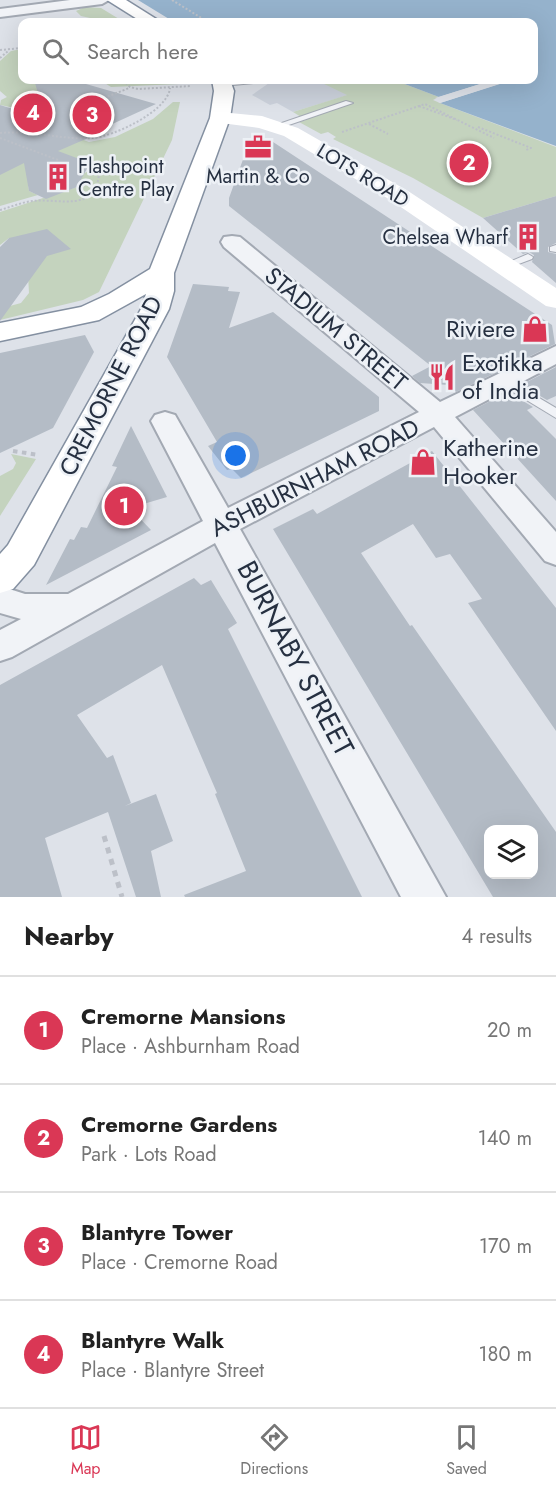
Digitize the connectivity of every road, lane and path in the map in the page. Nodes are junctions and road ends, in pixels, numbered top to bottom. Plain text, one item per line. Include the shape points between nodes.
1 (102, 0) edge
2 (115, 0) edge
3 (172, 1) edge
4 (0, 13) edge
5 (146, 18) edge
6 (200, 18) edge
7 (18, 49) edge
8 (0, 50) edge
9 (8, 51) junction
10 (0, 58) edge
11 (127, 84) edge
12 (222, 84) edge
13 (191, 86) dead end
14 (130, 87) junction
15 (170, 87) junction
16 (104, 98) dead end
17 (349, 103) dead end
18 (220, 118) junction
19 (464, 122) junction
20 (368, 124) junction
21 (277, 126) junction
22 (0, 133) edge
23 (388, 134) dead end
24 (0, 138) edge
25 (494, 138) dead end
26 (310, 142) junction
27 (526, 150) dead end
28 (58, 160) dead end
29 (90, 170) dead end
30 (0, 210) edge
31 (232, 242) dead end
32 (528, 257) dead end
33 (505, 266) junction
34 (161, 273) junction
35 (556, 300) edge
36 (89, 314) junction
37 (0, 332) edge
38 (132, 346) junction
39 (556, 354) edge
40 (504, 381) junction
41 (438, 414) junction
42 (556, 414) edge
43 (165, 421) dead end
44 (13, 451) dead end
45 (42, 456) dead end
46 (223, 524) junction
47 (556, 553) edge
48 (0, 579) edge
49 (0, 599) edge
50 (76, 606) junction
51 (0, 647) edge
52 (104, 836) dead end
53 (123, 897) edge
54 (424, 897) edge

1 - 4 street
2 - 5 main road
3 - 6 path
7 - 9 path
8 - 9 path
9 - 10 path
11 - 14 path
12 - 18 main road, CREMORNE ROAD
13 - 15 path
14 - 15 path
14 - 16 path
15 - 22 path via 166,101 157,108 94,138 17,130
17 - 21 lane
18 - 21 main road, LOTS ROAD
18 - 34 main road, CREMORNE ROAD
19 - 20 path via 418,106
19 - 25 path
19 - 27 path via 531,148
20 - 23 path
20 - 26 path
21 - 26 main road, LOTS ROAD
24 - 28 path
26 - 33 main road, LOTS ROAD
29 - 30 path via 99,174 100,180 89,196 78,202 31,202
31 - 41 street, STADIUM STREET
32 - 33 lane
33 - 35 main road, LOTS ROAD
34 - 36 main road
34 - 38 main road, CREMORNE ROAD via 155,309
36 - 37 main road
36 - 38 main road via 105,315 116,321 125,329
38 - 48 main road, CREMORNE ROAD via 21,555
39 - 40 street, ASHBURNHAM ROAD
40 - 41 street, ASHBURNHAM ROAD
40 - 42 lane
41 - 46 street, ASHBURNHAM ROAD
41 - 47 street, STADIUM STREET
43 - 46 street, BURNABY STREET
44 - 45 path
46 - 50 street, ASHBURNHAM ROAD
46 - 54 street, BURNABY STREET
49 - 50 street, ASHBURNHAM ROAD via 14,606 42,609
50 - 51 street, ASHBURNHAM ROAD
52 - 53 path

